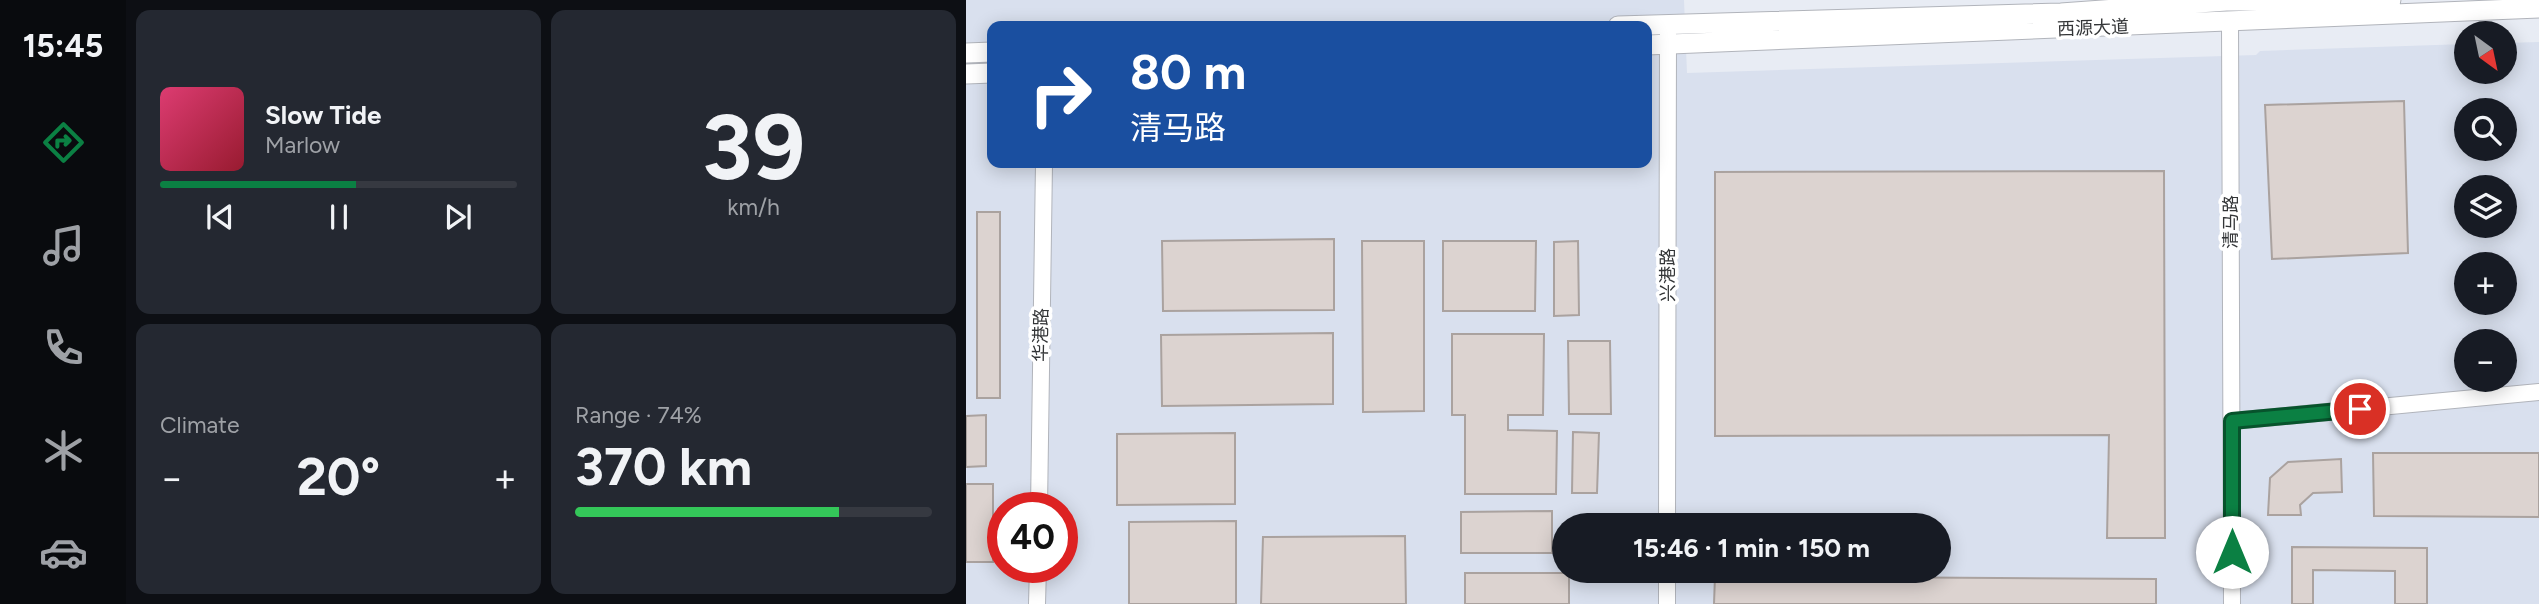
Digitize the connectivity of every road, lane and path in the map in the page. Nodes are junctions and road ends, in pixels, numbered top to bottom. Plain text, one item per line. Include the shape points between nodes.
1 (2229, 0) edge
2 (2391, 0) edge
3 (2539, 8) edge
4 (2471, 11) junction
5 (2539, 14) edge
6 (2230, 23) junction
7 (1652, 31) edge
8 (1668, 34) junction
9 (1652, 42) edge
10 (987, 52) edge
11 (966, 53) edge
12 (987, 73) edge
13 (966, 74) edge
14 (1044, 168) edge
15 (2539, 392) edge
16 (2232, 421) junction
17 (1038, 492) edge
18 (1667, 513) edge
19 (1038, 583) edge
20 (1667, 583) edge
21 (1037, 604) edge
22 (1667, 604) edge
23 (2232, 604) edge

1 - 2 main road, 西源大道
1 - 6 main road
1 - 8 main road, 西源大道
3 - 4 main road, 西源大道
4 - 5 main road
4 - 6 main road, 西源大道
6 - 8 main road, 西源大道
6 - 16 street, 清马路
7 - 8 main road, 西源大道
8 - 9 main road, 西源大道
8 - 18 street, 兴港路
10 - 11 main road
12 - 13 main road
14 - 17 street, 华港路
15 - 16 street
16 - 23 street, 清马路
19 - 21 street
20 - 22 street

